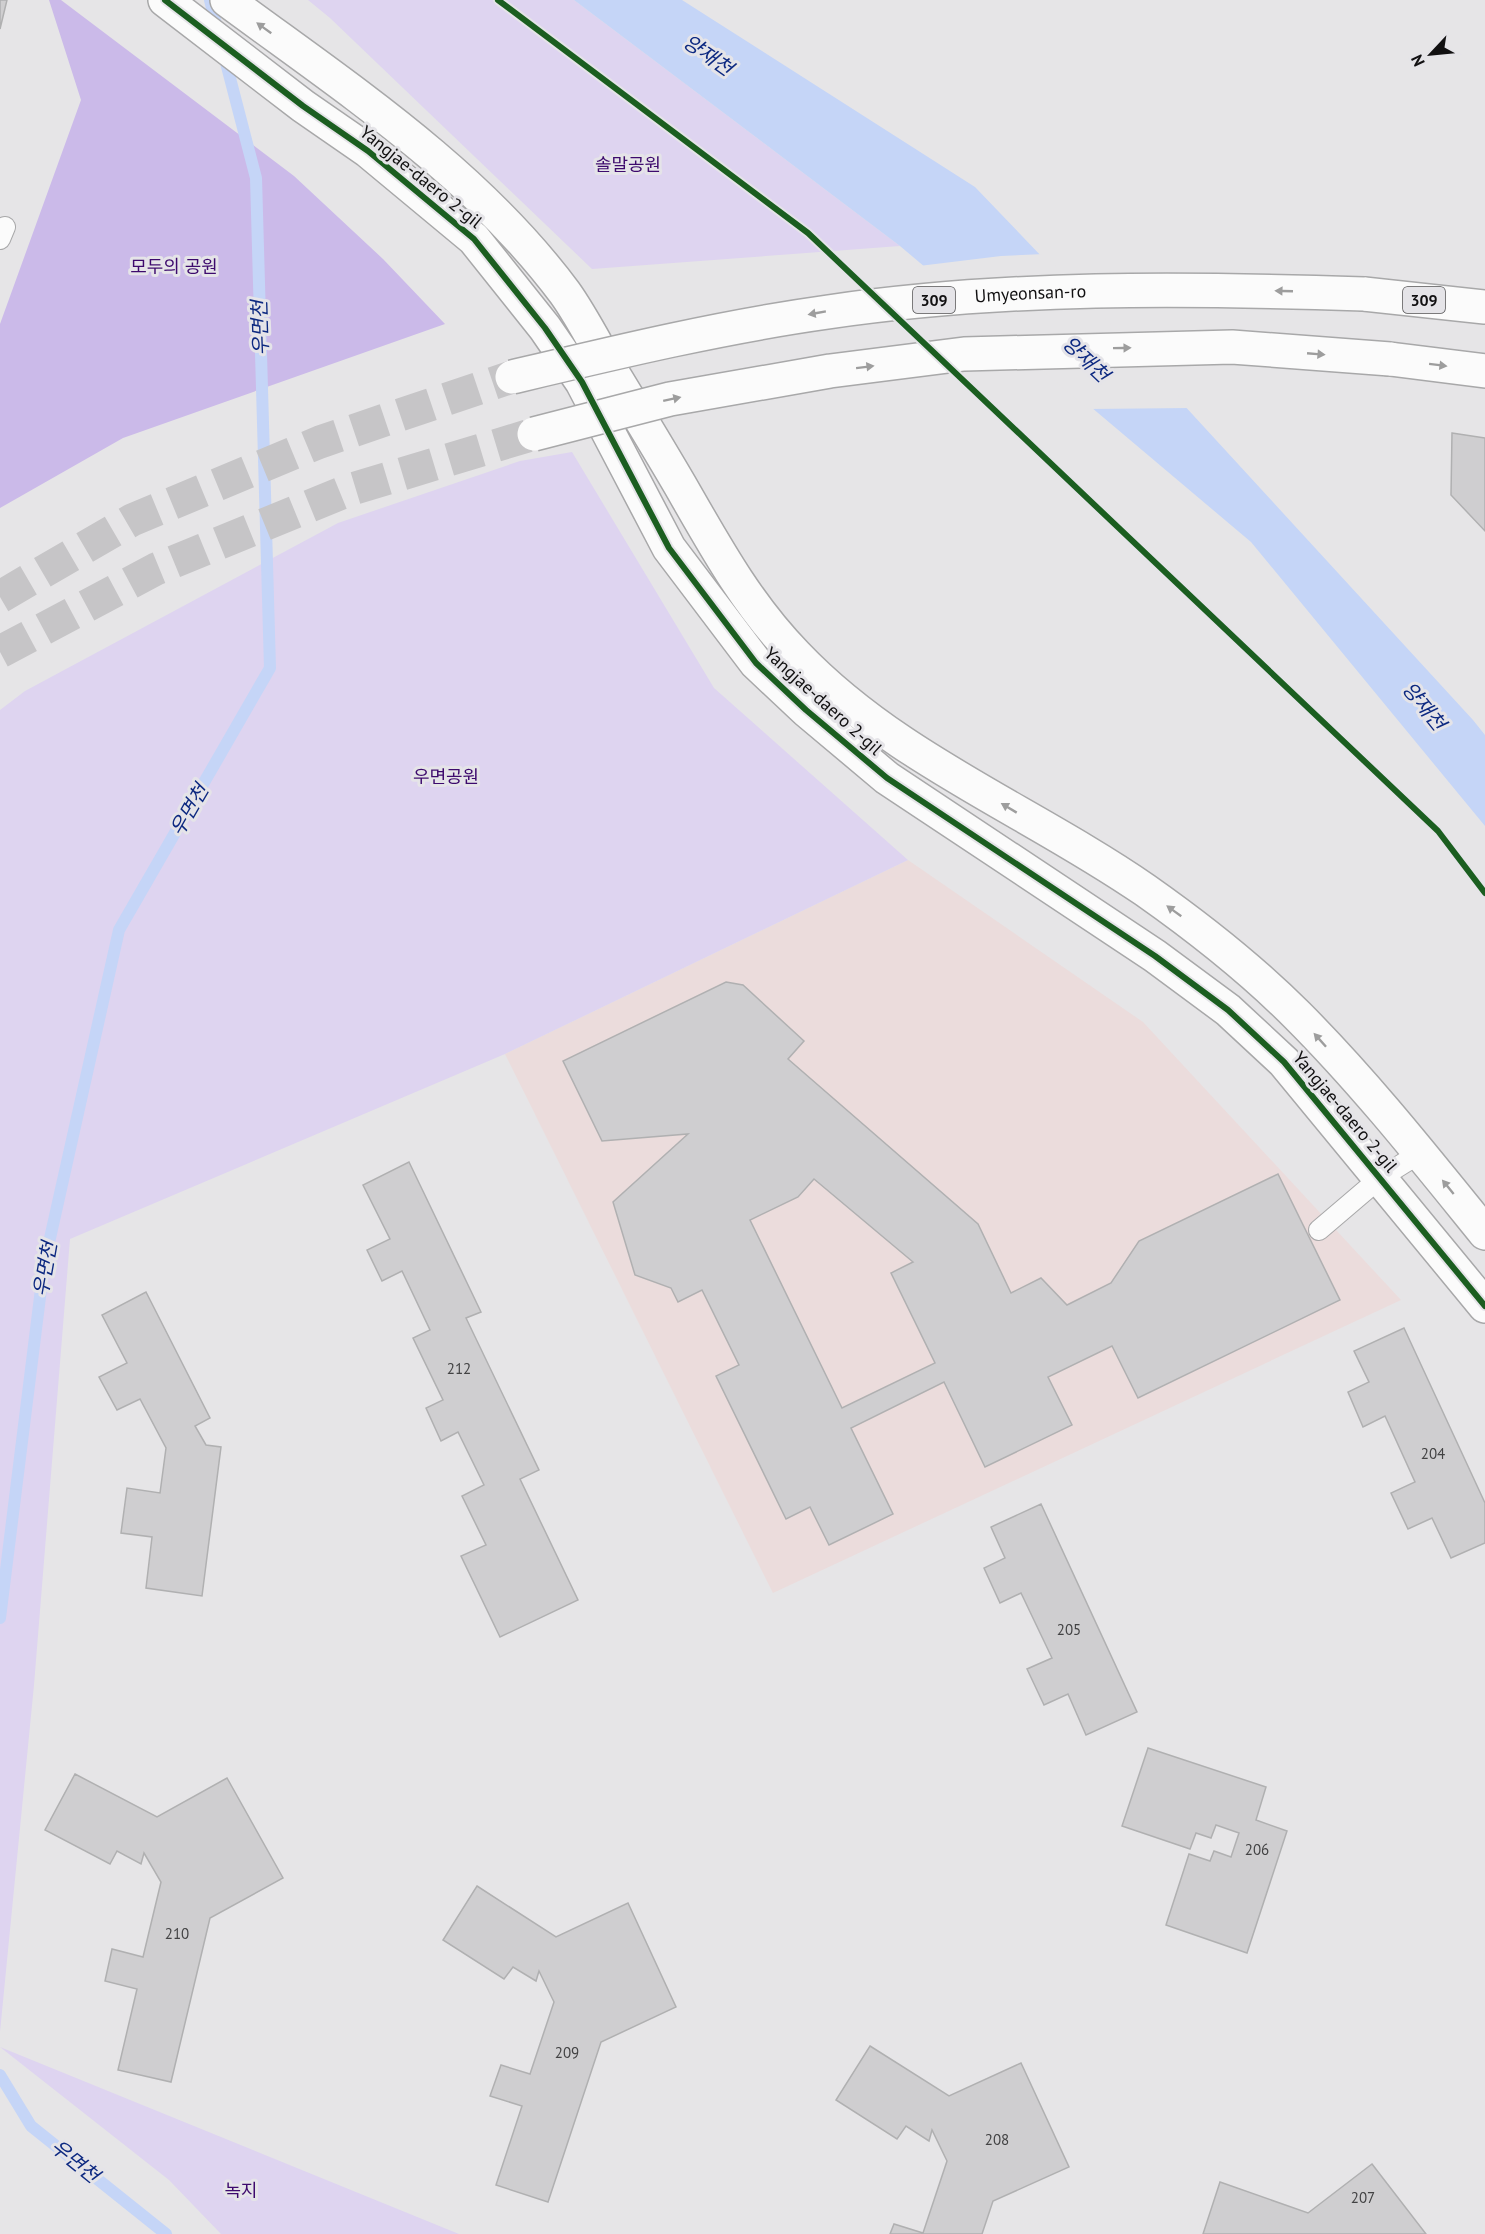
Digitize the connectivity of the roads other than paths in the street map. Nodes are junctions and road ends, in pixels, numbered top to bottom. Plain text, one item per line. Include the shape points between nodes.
1 (165, 0) edge
2 (226, 0) edge
3 (1485, 307) edge
4 (1485, 371) edge
5 (512, 377) tunnel mouth
6 (534, 434) tunnel mouth
7 (1420, 1153) junction
8 (1380, 1178) junction
9 (1318, 1230) dead end
10 (1485, 1233) edge
11 (1485, 1306) edge

1 - 8 main road, Yangjae-daero 2-gil via 368,151 474,239 582,382 669,548 756,663 887,778 1155,956 1228,1010 1284,1062
7 -> 2 main road, Yangjae-daero 2-gil via 1296,1014 1214,940 1141,887 898,741 796,656 750,604 716,551 566,294 461,180 394,124
3 -> 5 main road, Umyeonsan-ro / 309, bridge via 1364,294 1175,289 1047,291 828,312 664,340
6 -> 4 main road, bridge via 670,399 830,371 964,354 1232,347
7 - 8 lane
10 -> 7 main road, Yangjae-daero 2-gil
8 - 9 lane
8 - 11 main road, Yangjae-daero 2-gil

